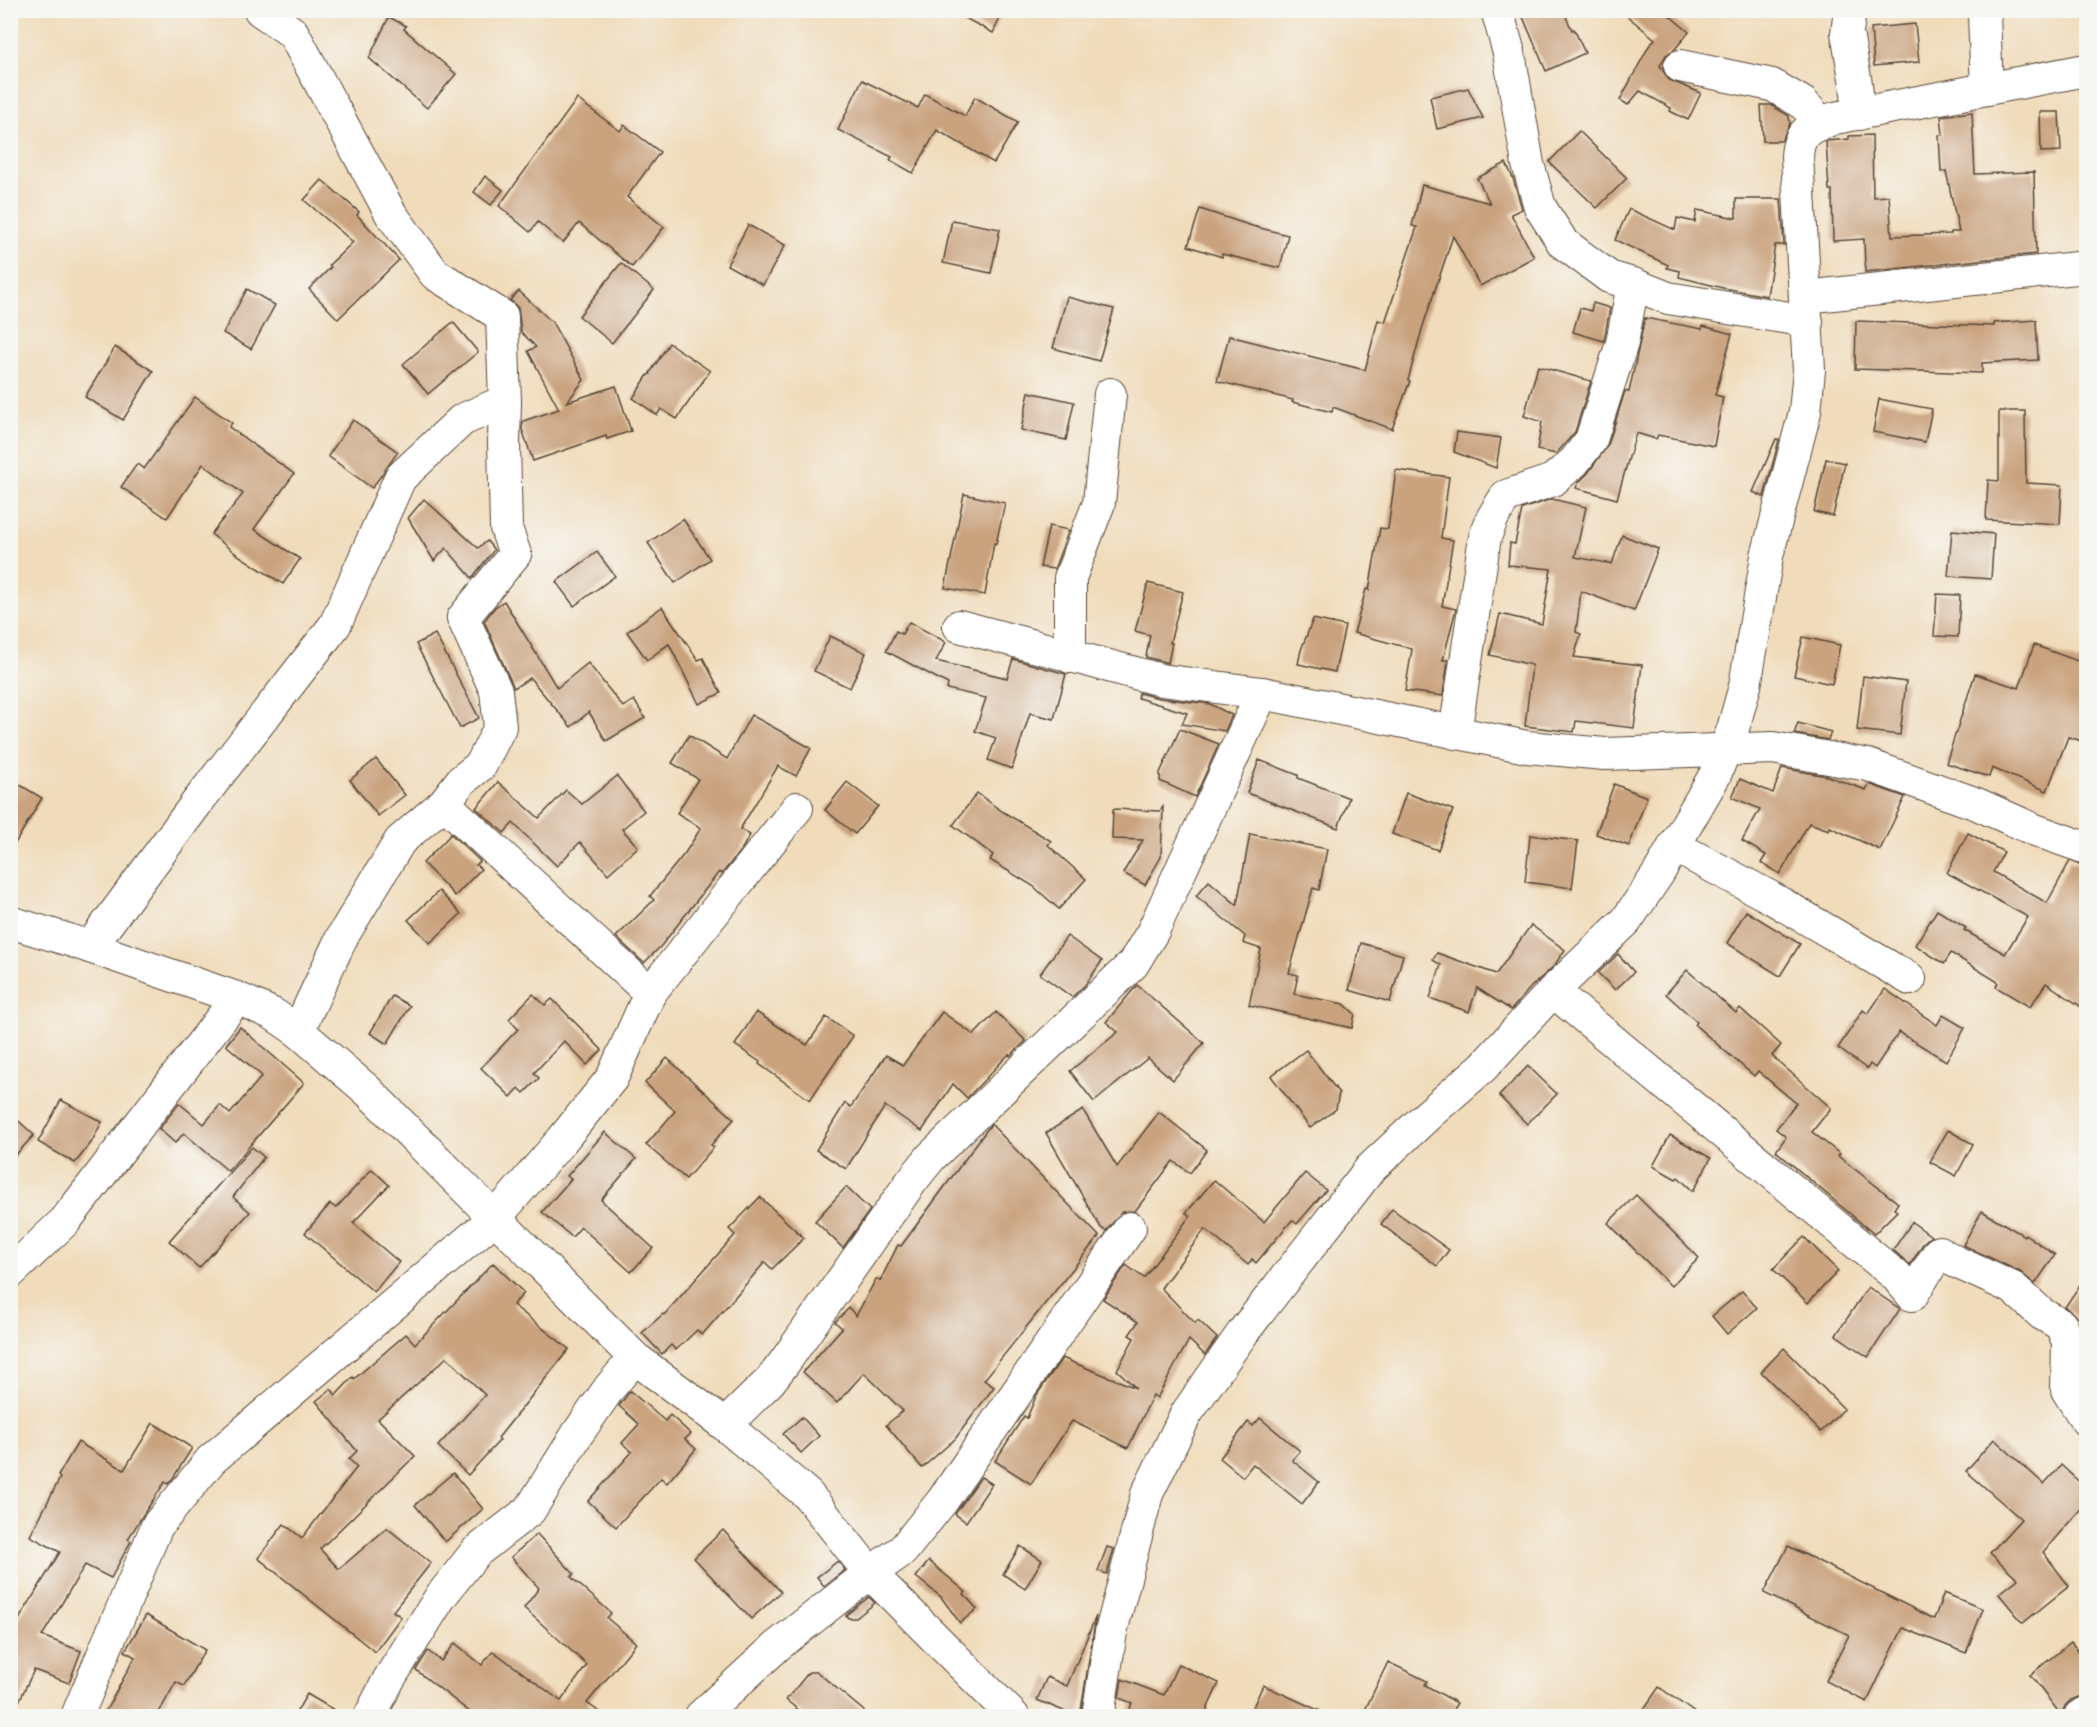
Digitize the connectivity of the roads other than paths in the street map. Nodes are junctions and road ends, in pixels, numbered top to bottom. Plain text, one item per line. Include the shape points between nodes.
1 (260, 10) edge
2 (1497, 10) edge
3 (1850, 10) edge
4 (1987, 10) edge
5 (1680, 66) dead end
6 (2086, 70) edge
7 (1987, 89) junction
8 (1859, 114) junction
9 (1821, 123) junction
10 (2086, 267) edge
11 (1633, 284) junction
12 (1806, 309) junction
13 (1110, 394) dead end
14 (505, 401) junction
15 (959, 626) dead end
16 (1071, 657) junction
17 (1262, 693) junction
18 (1455, 733) junction
19 (1725, 749) junction
20 (444, 803) junction
21 (797, 808) dead end
22 (1674, 846) junction
23 (2086, 848) edge
24 (10, 922) edge
25 (90, 947) junction
26 (1910, 979) dead end
27 (1553, 991) junction
28 (650, 993) junction
29 (237, 998) junction
30 (298, 1031) junction
31 (495, 1218) junction
32 (1130, 1228) dead end
33 (10, 1273) edge
34 (635, 1358) junction
35 (2086, 1420) edge
36 (725, 1425) junction
37 (870, 1573) junction
38 (2086, 1713) edge
39 (77, 1716) edge
40 (370, 1716) edge
41 (701, 1716) edge
42 (1013, 1716) edge
43 (1098, 1716) edge
44 (2080, 1716) edge

1 - 14 street via 293,33 392,214 435,274 502,316
2 - 11 street via 1540,207 1563,243 1609,277
3 - 8 street via 1847,33
4 - 7 street
5 - 9 street via 1772,85 1803,103
6 - 7 street
7 - 8 street
8 - 9 street
9 - 12 street via 1802,134 1797,146
10 - 12 street
11 - 12 street via 1668,298
11 - 18 street via 1622,343 1591,440 1553,480 1506,496 1485,537
12 - 19 street via 1809,370 1804,412 1767,556 1744,686
13 - 16 street via 1099,503 1071,578
14 - 20 street via 507,528 515,554 464,618 496,691 500,727 481,765 461,781
14 - 25 street via 462,420 400,478 335,625
15 - 16 street
16 - 17 street via 1161,680
17 - 18 street
17 - 36 street via 1153,931 1132,964 931,1157 784,1363
18 - 19 street via 1527,747 1605,754
19 - 22 street
19 - 23 street via 1773,748 1868,765
20 - 28 street
20 - 30 street via 400,841 342,937
21 - 28 street
22 - 26 street
22 - 27 street via 1626,921
24 - 25 street
25 - 29 street
27 - 35 street via 1896,1276 1912,1295 1939,1251 2013,1288 2061,1325 2068,1342 2067,1390
27 - 43 street via 1483,1067 1370,1169 1185,1414 1147,1494 1111,1632
28 - 31 street via 612,1078
29 - 30 street via 273,1014
29 - 33 street via 65,1221
30 - 31 street via 367,1090
31 - 34 street
31 - 39 street via 211,1460 157,1526
32 - 37 street via 943,1500 903,1550
34 - 36 street
34 - 40 street via 578,1433 530,1510 476,1552 441,1596
36 - 37 street via 808,1495
37 - 41 street via 777,1646
37 - 42 street
38 - 44 street

